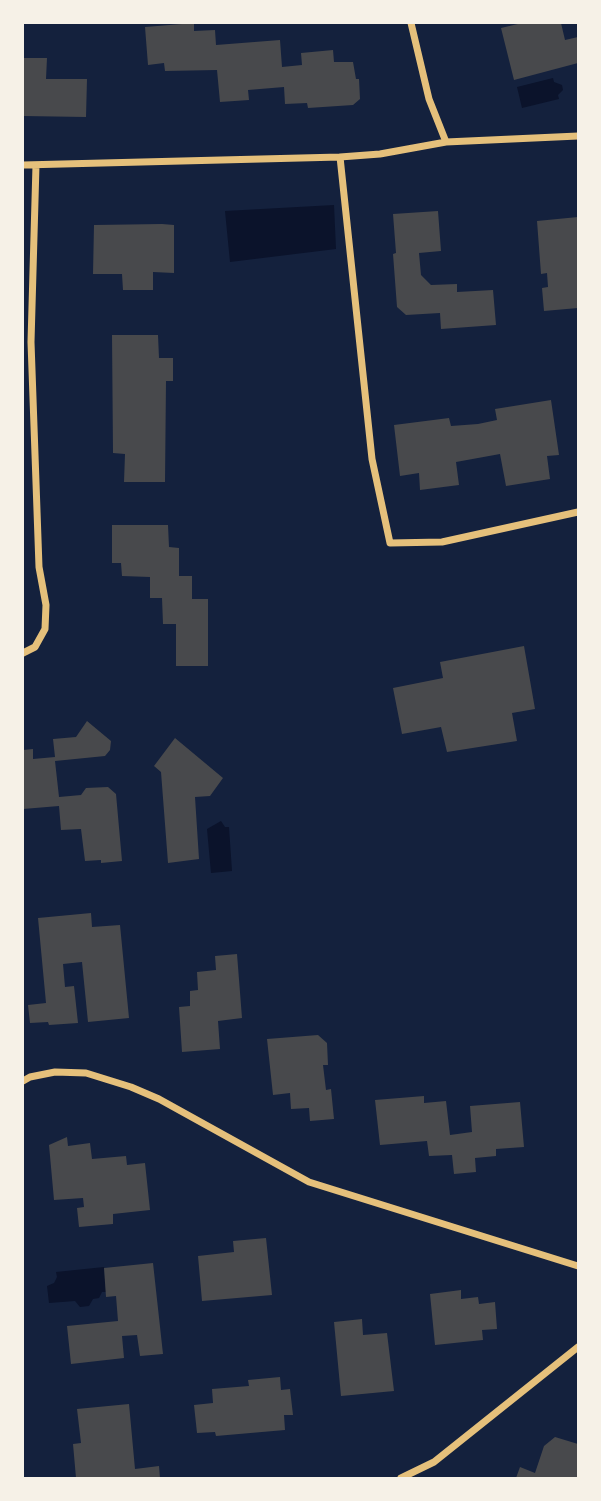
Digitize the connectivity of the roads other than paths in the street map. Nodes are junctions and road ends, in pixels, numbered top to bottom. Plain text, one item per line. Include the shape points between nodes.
1 (411, 23) edge
2 (578, 136) edge
3 (446, 142) junction
4 (340, 157) junction
5 (23, 165) edge
6 (36, 165) junction
7 (578, 512) edge
8 (23, 653) edge
9 (23, 1081) edge
10 (578, 1266) edge
11 (578, 1347) edge
12 (404, 1478) edge

1 - 3 street via 429,99
2 - 3 street
3 - 4 street
4 - 6 street
4 - 7 street via 372,459 390,542 442,542
5 - 6 street
6 - 8 street via 31,342 39,567 46,605 45,629 35,647
9 - 10 street via 55,1072 86,1073 131,1087 309,1182
11 - 12 street via 434,1462

